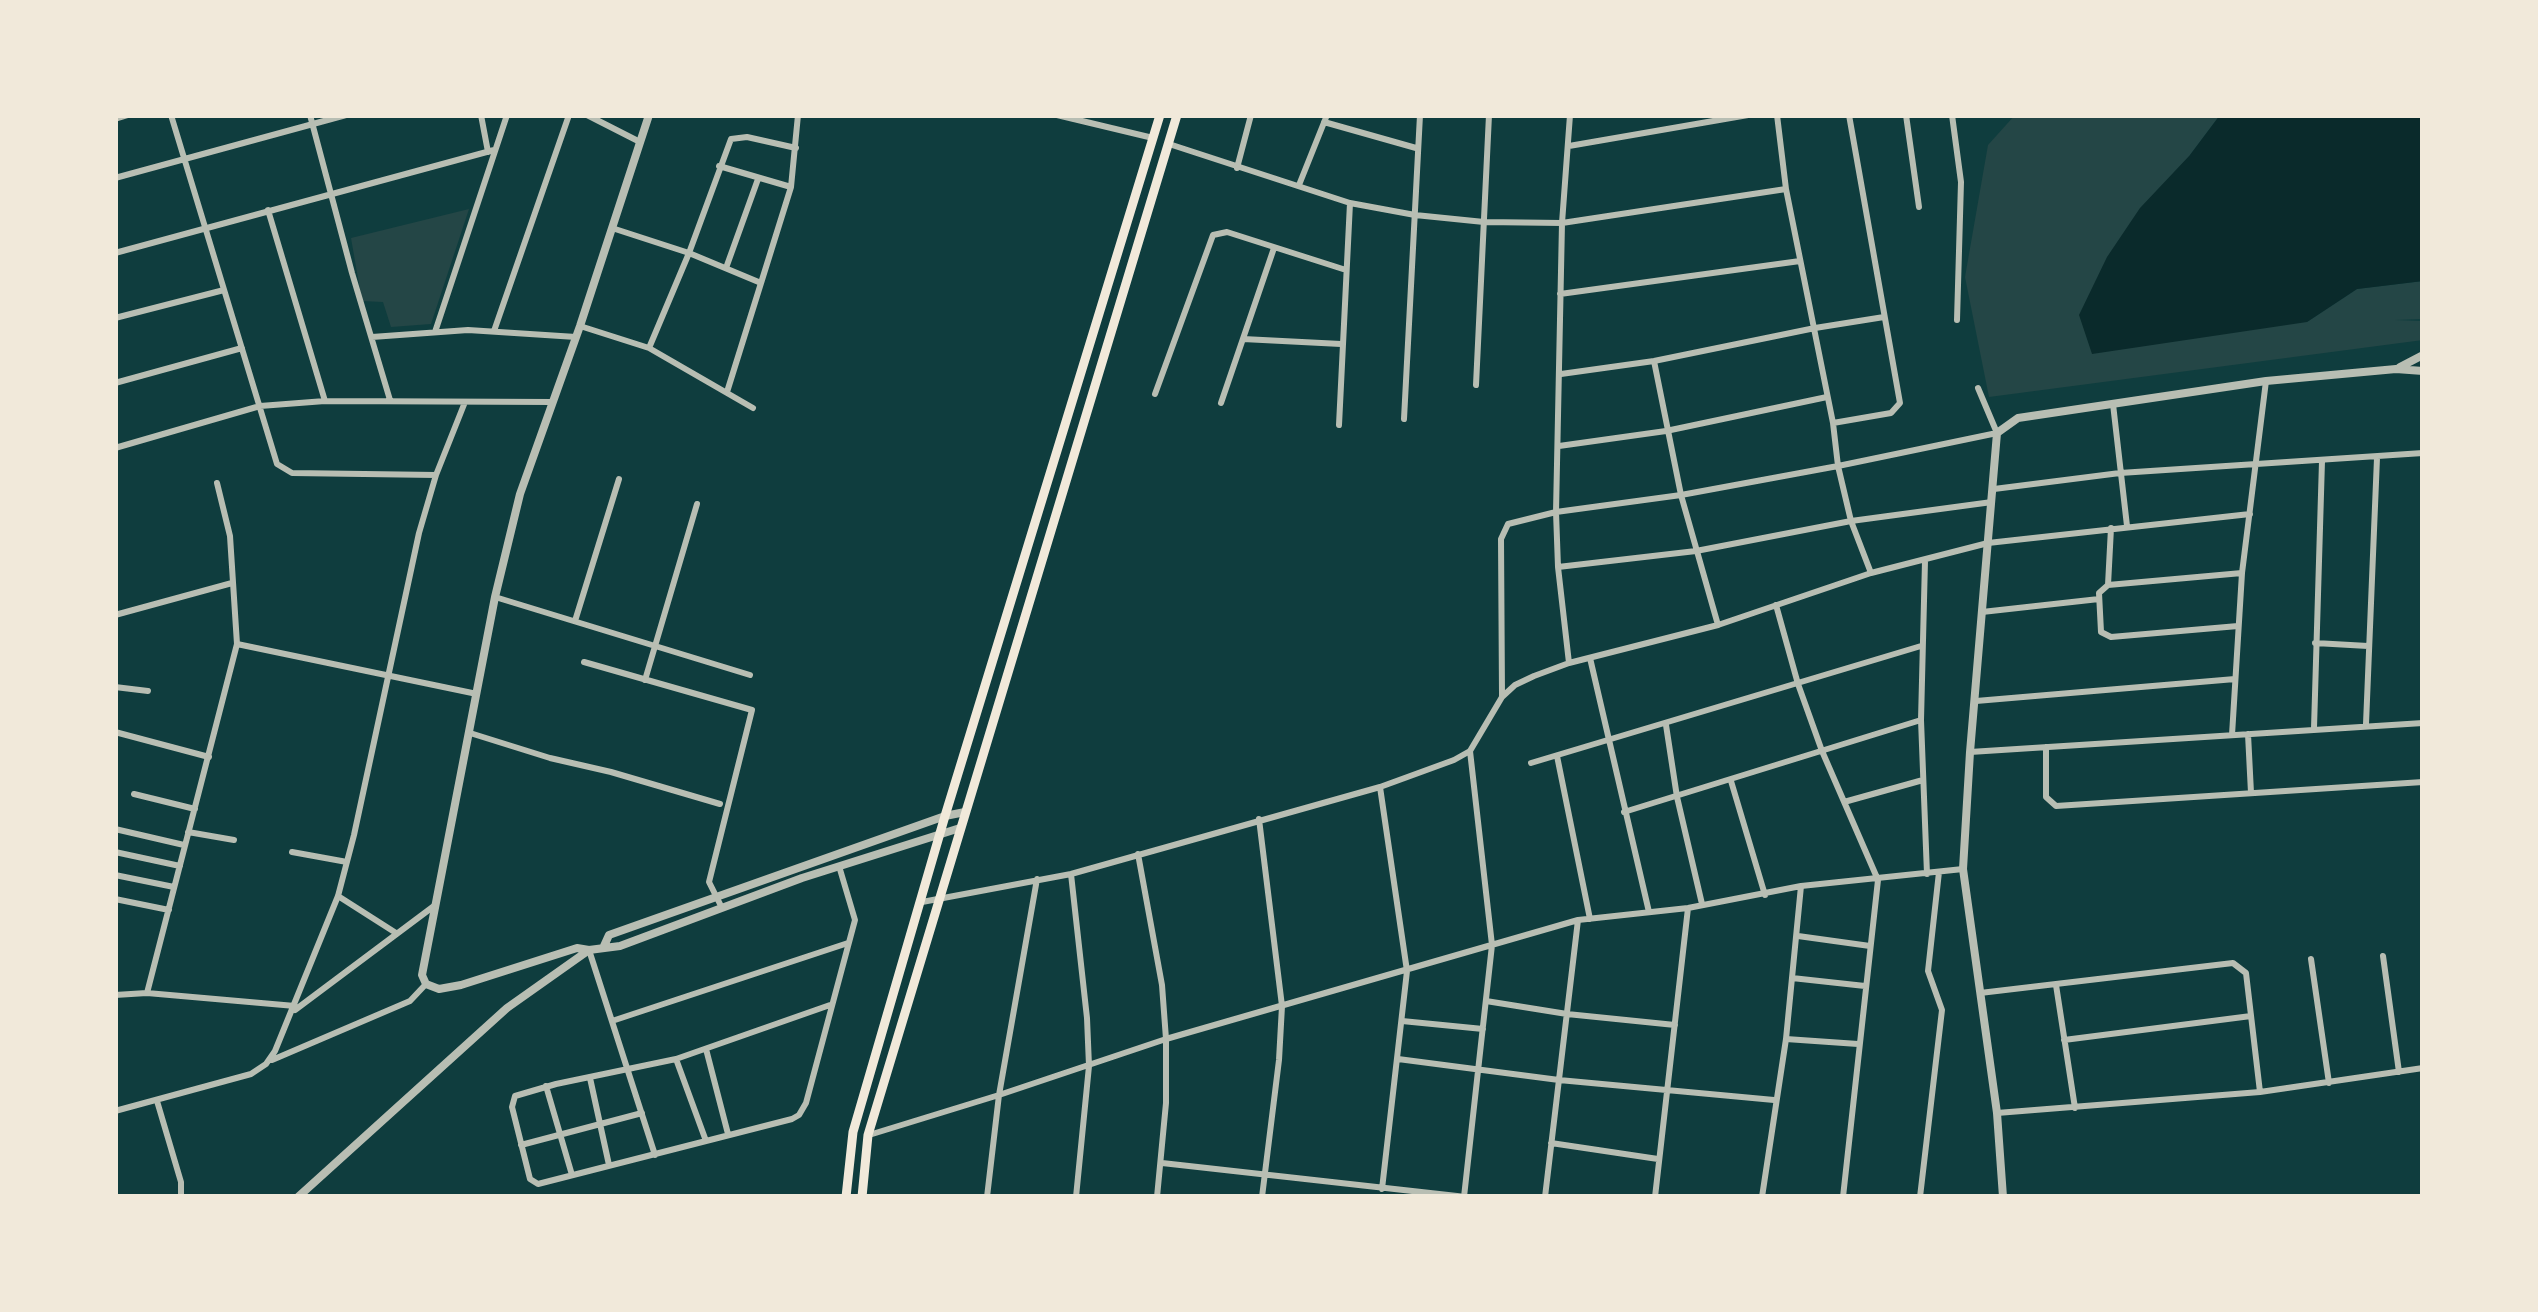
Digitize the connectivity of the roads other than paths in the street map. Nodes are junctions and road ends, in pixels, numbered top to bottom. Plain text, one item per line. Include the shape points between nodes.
1 (128, 115) edge
2 (170, 115) edge
3 (310, 115) edge
4 (346, 115) edge
5 (481, 115) edge
6 (507, 115) edge
7 (569, 115) edge
8 (587, 115) edge
9 (649, 115) edge
10 (798, 115) edge
11 (1056, 115) edge
12 (1160, 115) edge
13 (1177, 115) edge
14 (1251, 115) edge
15 (1420, 115) edge
16 (1489, 115) edge
17 (1570, 115) edge
18 (1748, 115) edge
19 (1777, 115) edge
20 (1849, 115) edge
21 (1906, 115) edge
22 (1952, 115) edge
23 (1326, 118) edge
24 (115, 119) edge
25 (313, 124) junction
26 (1153, 138) junction
27 (640, 142) junction
28 (1169, 144) junction
29 (1569, 146) junction
30 (796, 148) junction
31 (1416, 148) junction
32 (491, 151) junction
33 (185, 158) junction
34 (719, 166) junction
35 (1237, 168) junction
36 (115, 178) edge
37 (758, 179) junction
38 (1300, 186) junction
39 (791, 188) junction
40 (1786, 189) junction
41 (333, 194) junction
42 (1350, 203) junction
43 (1919, 207) dead end
44 (268, 210) junction
45 (1415, 215) junction
46 (1484, 222) junction
47 (1562, 222) junction
48 (204, 228) junction
49 (612, 228) junction
50 (1274, 248) junction
51 (115, 253) edge
52 (689, 253) junction
53 (1800, 261) junction
54 (726, 268) junction
55 (1346, 270) junction
56 (761, 284) junction
57 (224, 290) junction
58 (1560, 294) junction
59 (1884, 317) junction
60 (115, 318) edge
61 (1957, 320) dead end
62 (580, 326) junction
63 (1814, 328) junction
64 (435, 332) junction
65 (494, 332) junction
66 (576, 337) junction
67 (372, 338) junction
68 (1243, 339) junction
69 (1341, 344) junction
70 (242, 348) junction
71 (648, 348) junction
72 (2423, 355) edge
73 (1654, 361) junction
74 (2396, 369) junction
75 (2423, 371) edge
76 (1560, 374) junction
77 (2266, 381) junction
78 (115, 383) edge
79 (1476, 385) dead end
80 (1978, 388) dead end
81 (726, 392) junction
82 (1155, 394) dead end
83 (1827, 397) junction
84 (390, 400) junction
85 (325, 401) junction
86 (465, 402) junction
87 (554, 402) junction
88 (1221, 403) dead end
89 (2113, 404) junction
90 (260, 406) junction
91 (753, 408) dead end
92 (1404, 419) dead end
93 (1833, 423) junction
94 (1339, 424) dead end
95 (1666, 431) junction
96 (1997, 433) junction
97 (1559, 446) junction
98 (115, 448) edge
99 (2423, 453) edge
100 (2377, 458) junction
101 (2322, 461) junction
102 (1838, 466) junction
103 (2254, 466) junction
104 (2120, 473) junction
105 (436, 475) junction
106 (618, 479) dead end
107 (217, 484) dead end
108 (1994, 489) junction
109 (1681, 495) junction
110 (1993, 502) junction
111 (697, 504) dead end
112 (1556, 512) junction
113 (2250, 514) junction
114 (1851, 521) junction
115 (2127, 526) junction
116 (2111, 528) junction
117 (1988, 543) junction
118 (1696, 551) junction
119 (1925, 561) junction
120 (1558, 567) junction
121 (1872, 573) junction
122 (2242, 573) junction
123 (232, 583) junction
124 (2108, 586) junction
125 (495, 597) junction
126 (2099, 599) junction
127 (1776, 606) junction
128 (1982, 612) junction
129 (115, 615) edge
130 (576, 621) junction
131 (1718, 626) junction
132 (2238, 626) junction
133 (2316, 643) junction
134 (237, 644) junction
135 (655, 646) junction
136 (1921, 646) junction
137 (2368, 646) junction
138 (1590, 658) junction
139 (584, 662) dead end
140 (1570, 663) junction
141 (750, 674) dead end
142 (387, 676) junction
143 (2235, 679) junction
144 (645, 680) junction
145 (1798, 684) junction
146 (115, 687) edge
147 (148, 690) dead end
148 (478, 694) junction
149 (1502, 697) junction
150 (1976, 701) junction
151 (1921, 720) junction
152 (2423, 723) edge
153 (2366, 724) junction
154 (1666, 725) junction
155 (2314, 728) junction
156 (115, 732) edge
157 (470, 733) junction
158 (2248, 734) junction
159 (2232, 735) junction
160 (1608, 742) junction
161 (2046, 747) junction
162 (1470, 751) junction
163 (1822, 752) junction
164 (1970, 752) junction
165 (1557, 756) junction
166 (210, 757) junction
167 (1532, 764) dead end
168 (1732, 780) junction
169 (1923, 780) junction
170 (2423, 782) edge
171 (1380, 787) junction
172 (2251, 793) junction
173 (134, 794) dead end
174 (1677, 797) junction
175 (1844, 802) junction
176 (720, 804) dead end
177 (195, 809) junction
178 (965, 812) junction
179 (1624, 812) junction
180 (945, 816) junction
181 (1258, 820) junction
182 (960, 828) junction
183 (115, 829) edge
184 (188, 832) junction
185 (941, 833) junction
186 (234, 840) dead end
187 (184, 845) junction
188 (848, 850) junction
189 (115, 852) edge
190 (292, 852) dead end
191 (1138, 854) junction
192 (347, 862) junction
193 (852, 862) junction
194 (180, 866) junction
195 (839, 866) junction
196 (1963, 869) junction
197 (1938, 872) junction
198 (1071, 874) junction
199 (1927, 874) junction
200 (115, 875) edge
201 (1037, 879) junction
202 (1878, 880) junction
203 (1801, 886) junction
204 (174, 887) junction
205 (717, 895) junction
206 (1765, 895) junction
207 (338, 896) junction
208 (115, 898) edge
209 (939, 898) junction
210 (700, 901) junction
211 (922, 902) junction
212 (1702, 904) junction
213 (434, 906) junction
214 (721, 906) junction
215 (1688, 908) junction
216 (169, 910) junction
217 (704, 912) junction
218 (1648, 912) junction
219 (1590, 919) junction
220 (1578, 920) junction
221 (396, 933) junction
222 (1798, 936) junction
223 (850, 942) junction
224 (1492, 945) junction
225 (604, 946) junction
226 (1870, 946) junction
227 (589, 950) junction
228 (2383, 956) dead end
229 (2311, 959) dead end
230 (1407, 971) junction
231 (1792, 978) junction
232 (426, 984) junction
233 (2056, 985) junction
234 (1865, 986) junction
235 (1980, 992) junction
236 (147, 993) junction
237 (115, 995) edge
238 (1486, 1001) junction
239 (830, 1005) junction
240 (1282, 1006) junction
241 (294, 1008) junction
242 (1567, 1014) junction
243 (2251, 1016) junction
244 (612, 1020) junction
245 (1402, 1020) junction
246 (1675, 1025) junction
247 (1483, 1029) junction
248 (1166, 1039) junction
249 (1786, 1039) junction
250 (2064, 1040) junction
251 (1858, 1044) junction
252 (706, 1049) junction
253 (676, 1059) junction
254 (1398, 1060) junction
255 (268, 1061) junction
256 (1088, 1066) junction
257 (628, 1068) junction
258 (2423, 1068) edge
259 (1478, 1070) junction
260 (2398, 1072) junction
261 (590, 1078) junction
262 (1559, 1080) junction
263 (2329, 1083) junction
264 (546, 1086) junction
265 (1668, 1091) junction
266 (2260, 1092) junction
267 (999, 1096) junction
268 (1774, 1100) junction
269 (156, 1101) junction
270 (2075, 1108) junction
271 (115, 1110) edge
272 (642, 1113) junction
273 (1997, 1113) junction
274 (600, 1124) junction
275 (728, 1134) junction
276 (560, 1135) junction
277 (868, 1135) junction
278 (706, 1140) junction
279 (521, 1144) junction
280 (1552, 1144) junction
281 (655, 1155) junction
282 (1658, 1159) junction
283 (1162, 1163) junction
284 (609, 1165) junction
285 (1265, 1174) junction
286 (572, 1175) junction
287 (1382, 1188) junction
288 (1396, 1194) edge
289 (181, 1197) edge
290 (298, 1197) edge
291 (846, 1197) edge
292 (862, 1197) edge
293 (987, 1197) edge
294 (1076, 1197) edge
295 (1157, 1197) edge
296 (1262, 1197) edge
297 (1465, 1197) edge
298 (1544, 1197) edge
299 (1655, 1197) edge
300 (1762, 1197) edge
301 (1844, 1197) edge
302 (1920, 1197) edge
303 (2003, 1197) edge

1 - 24 street
2 - 33 street
3 - 25 street
4 - 25 street
5 - 32 street
6 - 32 street
7 - 65 street
8 - 27 street
9 - 27 street
10 - 30 street
11 - 26 street
12 - 26 main road
13 - 28 main road
14 - 35 street
15 - 31 street
16 - 46 street
17 - 29 street
18 - 29 street
19 - 40 street
20 - 59 street
21 - 43 street
22 - 61 street via 1962,182
23 - 31 street
23 - 38 street
25 - 33 street
25 - 41 street
26 - 180 main road
27 - 49 street
28 - 35 street
28 - 178 main road
29 - 47 street
30 - 34 street via 737,136
30 - 39 street
31 - 45 street
32 - 41 street
32 - 64 street
33 - 36 street
33 - 48 street
34 - 37 street
34 - 52 street
35 - 38 street
37 - 39 street
37 - 54 street
38 - 42 street
39 - 56 street
40 - 47 street
40 - 53 street
41 - 44 street
41 - 67 street
42 - 45 street
42 - 55 street
44 - 48 street
44 - 85 street
45 - 46 street
45 - 92 street
46 - 47 street
46 - 79 street
47 - 58 street
48 - 51 street
48 - 57 street
49 - 52 street
49 - 62 street
50 - 55 street
50 - 68 street
50 - 82 street via 1227,232 1213,235
52 - 54 street
52 - 71 street
53 - 58 street
53 - 63 street
54 - 56 street
55 - 69 street
56 - 81 street
57 - 60 street
57 - 70 street
58 - 76 street
59 - 63 street
59 - 93 street via 1900,403 1891,413
62 - 66 street
62 - 71 street
63 - 73 street
63 - 83 street
64 - 65 street
64 - 67 street
65 - 66 street
66 - 87 street
67 - 84 street
68 - 69 street
68 - 88 street
69 - 94 street
70 - 78 street
70 - 90 street
71 - 81 street
72 - 74 street
73 - 76 street
73 - 95 street
74 - 75 street
74 - 77 street
76 - 97 street
77 - 89 street
77 - 103 street
80 - 96 street
81 - 91 street
83 - 93 street
83 - 95 street
84 - 85 street
84 - 86 street
85 - 90 street
86 - 87 street
86 - 105 street
87 - 125 street via 520,494
89 - 96 street via 2018,418
89 - 104 street
90 - 98 street
90 - 105 street via 273,458 292,473
93 - 102 street
95 - 97 street
95 - 109 street
96 - 102 street
96 - 108 street
97 - 112 street
99 - 100 street
100 - 101 street
100 - 137 street
101 - 103 street
101 - 133 street
102 - 109 street
102 - 114 street
103 - 104 street
103 - 113 street
104 - 108 street
104 - 115 street
105 - 142 street
106 - 130 street
107 - 123 street via 230,536
108 - 110 street
109 - 112 street
109 - 118 street
110 - 114 street
110 - 117 street
111 - 135 street
112 - 120 street
112 - 149 street via 1504,528
113 - 115 street
113 - 122 street
114 - 118 street
114 - 121 street
115 - 116 street
116 - 117 street
116 - 124 street
117 - 119 street
117 - 128 street
118 - 120 street
118 - 131 street
119 - 121 street
119 - 136 street
120 - 140 street
121 - 127 street
122 - 124 street
122 - 132 street
123 - 129 street
123 - 134 street
124 - 126 street
125 - 130 street
125 - 148 street
126 - 128 street
126 - 132 street via 2101,632 2111,636
127 - 131 street
127 - 145 street
128 - 150 street
130 - 135 street
131 - 138 street
132 - 143 street
133 - 137 street
133 - 155 street
134 - 142 street
134 - 166 street
135 - 141 street
135 - 144 street
136 - 145 street
136 - 151 street
137 - 153 street
138 - 140 street
138 - 160 street
139 - 144 street
140 - 149 street
142 - 148 street
142 - 192 street
143 - 150 street
143 - 159 street
144 - 205 street via 752,710 709,882
145 - 154 street
145 - 163 street
146 - 147 street
148 - 157 street
149 - 162 street
150 - 164 street
151 - 163 street
151 - 169 street
152 - 153 street
153 - 155 street
154 - 160 street
154 - 174 street
155 - 158 street
156 - 166 street
157 - 176 street
157 - 213 street
158 - 159 street
158 - 172 street
159 - 161 street
160 - 165 street
160 - 179 street
161 - 164 street
161 - 172 street via 2046,797 2056,806
162 - 171 street
162 - 224 street
163 - 168 street
163 - 175 street
164 - 196 street
165 - 167 street
165 - 219 street
166 - 177 street
168 - 174 street
168 - 206 street
169 - 175 street
169 - 199 street
170 - 172 street
171 - 181 street
171 - 230 street
173 - 177 street
174 - 179 street
174 - 212 street
175 - 202 street
177 - 184 street
178 - 180 street
178 - 182 main road
179 - 218 street
180 - 185 main road
180 - 188 street
181 - 191 street
181 - 240 street
182 - 185 street
182 - 209 main road
183 - 187 street
184 - 186 street
184 - 187 street
185 - 193 street
185 - 211 main road
187 - 194 street
188 - 193 street
188 - 205 street
189 - 194 street
190 - 192 street
191 - 198 street
191 - 248 street
192 - 207 street
193 - 195 street
194 - 204 street
195 - 214 street
195 - 223 street via 854,913
196 - 197 street
196 - 235 street
197 - 199 street
197 - 302 street via 1928,971 1942,1010
198 - 201 street
198 - 256 street
199 - 202 street
200 - 204 street
201 - 209 street
201 - 267 street
202 - 203 street
202 - 226 street
203 - 206 street
203 - 222 street
204 - 216 street
205 - 210 street
205 - 214 street
206 - 212 street
207 - 221 street
207 - 241 street
208 - 216 street
209 - 211 street
209 - 277 main road
210 - 217 street
210 - 225 street via 609,935
211 - 291 main road via 853,1132
212 - 215 street
213 - 221 street
213 - 232 street via 421,966
214 - 217 street
215 - 218 street
215 - 246 street
216 - 236 street
217 - 225 street via 620,946
218 - 219 street
219 - 220 street
220 - 224 street
220 - 242 street
221 - 241 street
222 - 226 street
222 - 231 street
223 - 239 street
223 - 244 street
224 - 230 street
224 - 238 street
225 - 227 street
226 - 234 street
227 - 232 street via 577,948 461,985
227 - 244 street
227 - 290 street via 507,1008
228 - 260 street
229 - 263 street
230 - 240 street
230 - 245 street
231 - 234 street
231 - 249 street
232 - 255 street via 410,1001
233 - 235 street
233 - 243 street via 2234,963 2246,973
233 - 250 street
234 - 251 street
235 - 273 street
236 - 237 street
236 - 241 street
238 - 242 street
238 - 247 street
239 - 252 street
239 - 275 street via 799,1115
240 - 248 street
240 - 285 street
241 - 255 street
242 - 246 street
242 - 262 street
243 - 250 street
243 - 266 street
244 - 257 street
245 - 247 street
245 - 254 street
246 - 265 street
247 - 259 street
248 - 256 street
248 - 283 street
249 - 251 street
249 - 268 street
250 - 270 street
251 - 301 street
252 - 253 street
252 - 275 street
253 - 257 street
253 - 278 street
254 - 259 street
254 - 287 street
255 - 269 street via 251,1074
256 - 267 street
256 - 294 street
257 - 261 street
257 - 272 street
258 - 260 street
259 - 262 street
259 - 297 street
260 - 263 street
261 - 264 street
261 - 274 street
262 - 265 street
262 - 280 street
263 - 266 street
264 - 276 street
264 - 279 street via 512,1100
265 - 268 street
265 - 282 street
266 - 270 street
267 - 277 street
267 - 293 street
268 - 300 street
269 - 271 street
269 - 289 street
270 - 273 street
272 - 274 street
272 - 281 street
273 - 303 street
274 - 276 street
274 - 284 street
275 - 278 street
276 - 279 street
276 - 286 street
277 - 292 main road
278 - 281 street
279 - 286 street via 533,1184
280 - 282 street
280 - 298 street
281 - 284 street
282 - 299 street
283 - 285 street
283 - 295 street
284 - 286 street
285 - 287 street
285 - 296 street
287 - 288 street
288 - 297 street

